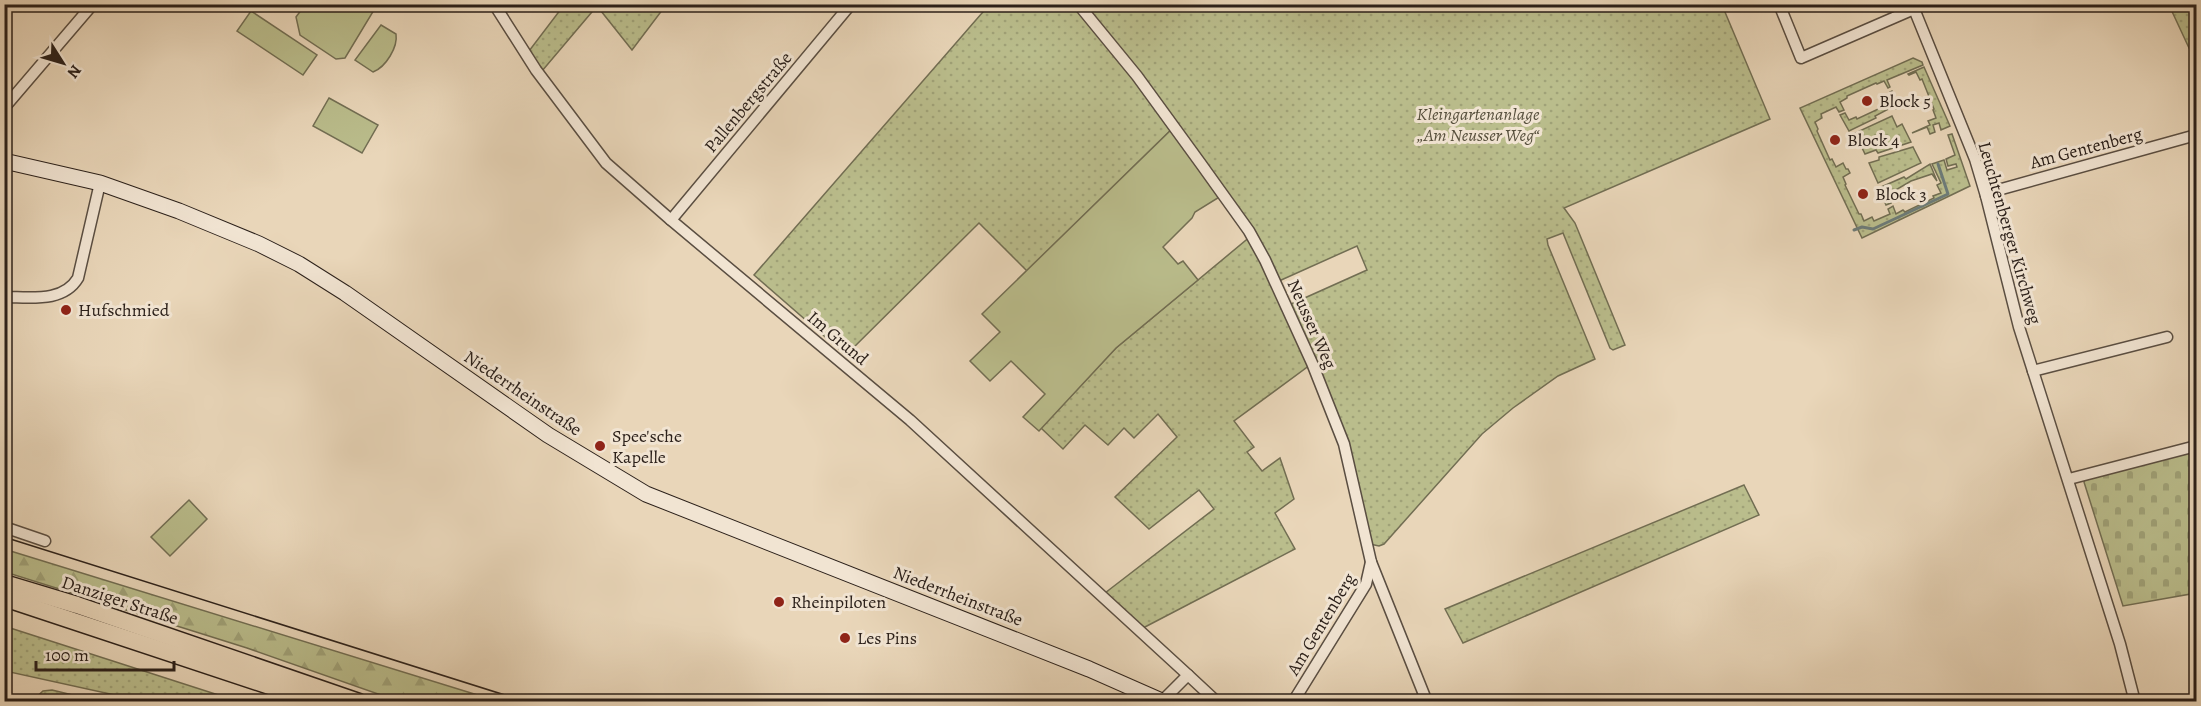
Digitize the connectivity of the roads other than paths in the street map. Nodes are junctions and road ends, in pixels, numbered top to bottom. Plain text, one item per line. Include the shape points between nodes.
1 (93, 4) edge
2 (494, 4) edge
3 (851, 4) edge
4 (1078, 4) edge
5 (1779, 4) edge
6 (1913, 7) edge
7 (4, 108) edge
8 (2196, 135) edge
9 (4, 161) edge
10 (100, 183) junction
11 (1986, 196) junction
12 (671, 220) junction
13 (4, 297) edge
14 (2167, 337) dead end
15 (2033, 371) junction
16 (2196, 446) edge
17 (2069, 479) junction
18 (4, 527) edge
19 (45, 541) dead end
20 (1371, 562) junction
21 (4, 583) edge
22 (4, 598) edge
23 (1188, 675) junction
24 (1163, 701) edge
25 (318, 702) edge
26 (359, 702) edge
27 (1217, 702) edge
28 (1293, 702) edge
29 (1427, 702) edge
30 (2135, 702) edge

1 - 7 street
2 - 12 street, Im Grund via 536,70 606,163
3 - 12 street, Pallenbergstraße
4 - 20 street, Neusser Weg via 1137,76 1249,231 1265,260 1344,444
5 - 6 street via 1801,58
6 - 11 street, Leuchtenberger Kirchweg via 1975,159
8 - 11 street, Am Gentenberg
9 - 10 street, Niederrheinstraße
10 - 13 street via 78,278 72,288 42,297
10 - 24 street, Niederrheinstraße via 205,221 299,264 548,435 646,494
11 - 15 street, Leuchtenberger Kirchweg
12 - 23 street, Im Grund via 910,420
14 - 15 street
15 - 17 street, Leuchtenberger Kirchweg
16 - 17 street
17 - 30 street, Leuchtenberger Kirchweg
18 - 19 street
20 - 28 street, Am Gentenberg via 1365,584
20 - 29 street, Neusser Weg
21 - 26 main road, Danziger Straße
22 - 25 main road, Danziger Straße
23 - 24 street, Niederrheinstraße
23 - 27 street

